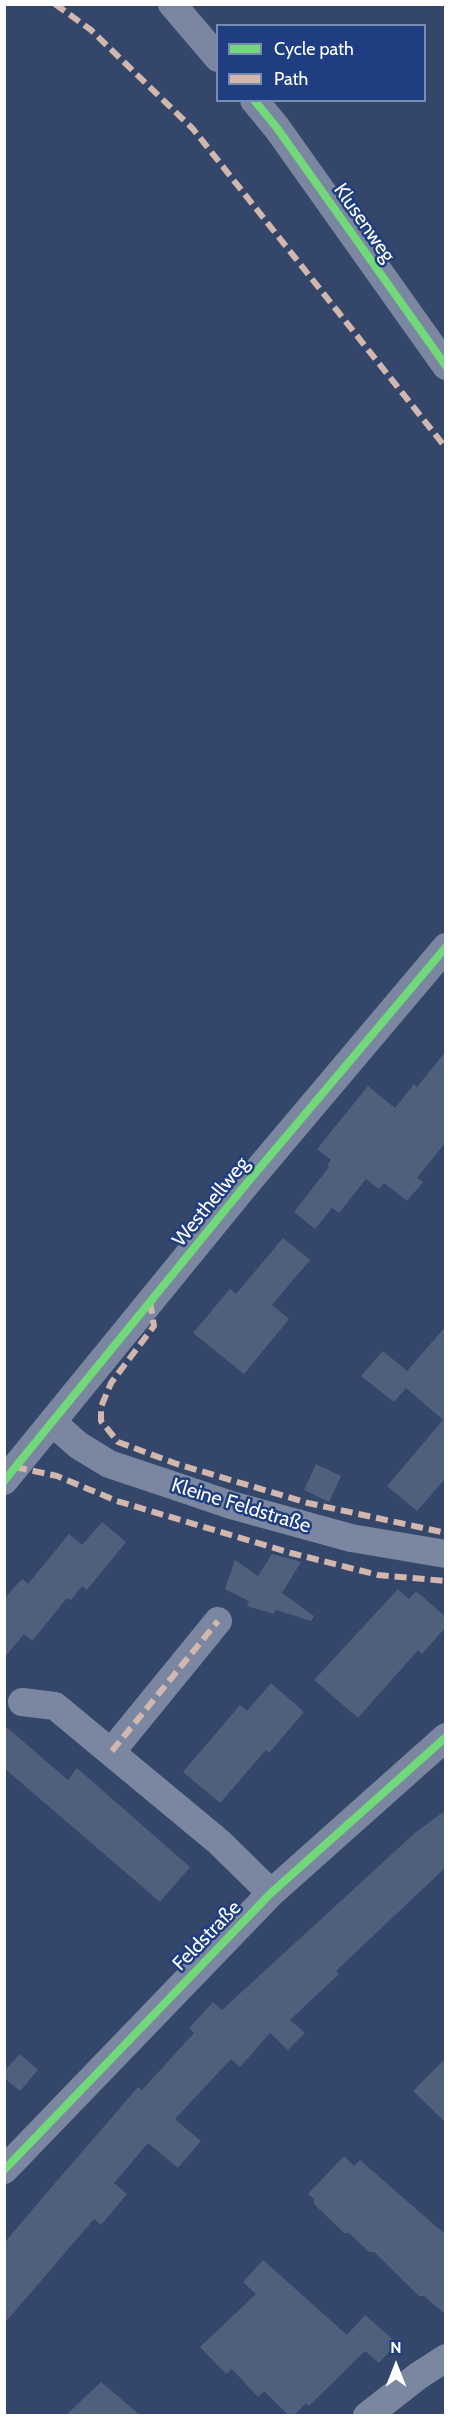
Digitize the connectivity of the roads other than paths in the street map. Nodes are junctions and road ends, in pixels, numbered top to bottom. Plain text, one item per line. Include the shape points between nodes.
1 (172, 4) edge
2 (216, 56) edge
3 (256, 102) edge
4 (446, 366) edge
5 (446, 946) edge
6 (52, 1422) junction
7 (4, 1481) edge
8 (446, 1554) edge
9 (218, 1621) dead end
10 (22, 1702) dead end
11 (446, 1737) edge
12 (112, 1751) junction
13 (271, 1893) junction
14 (4, 2170) edge
15 (446, 2358) edge
16 (368, 2415) edge

1 - 2 street
3 - 4 street, Klusenweg
5 - 6 street, Westhellweg
6 - 7 street, Westhellweg
6 - 8 street, Kleine Feldstraße via 78,1445 109,1464 231,1505 351,1538
9 - 12 street
10 - 12 street via 55,1706
11 - 13 street, Feldstraße
12 - 13 street via 219,1842
13 - 14 street, Feldstraße
15 - 16 street

